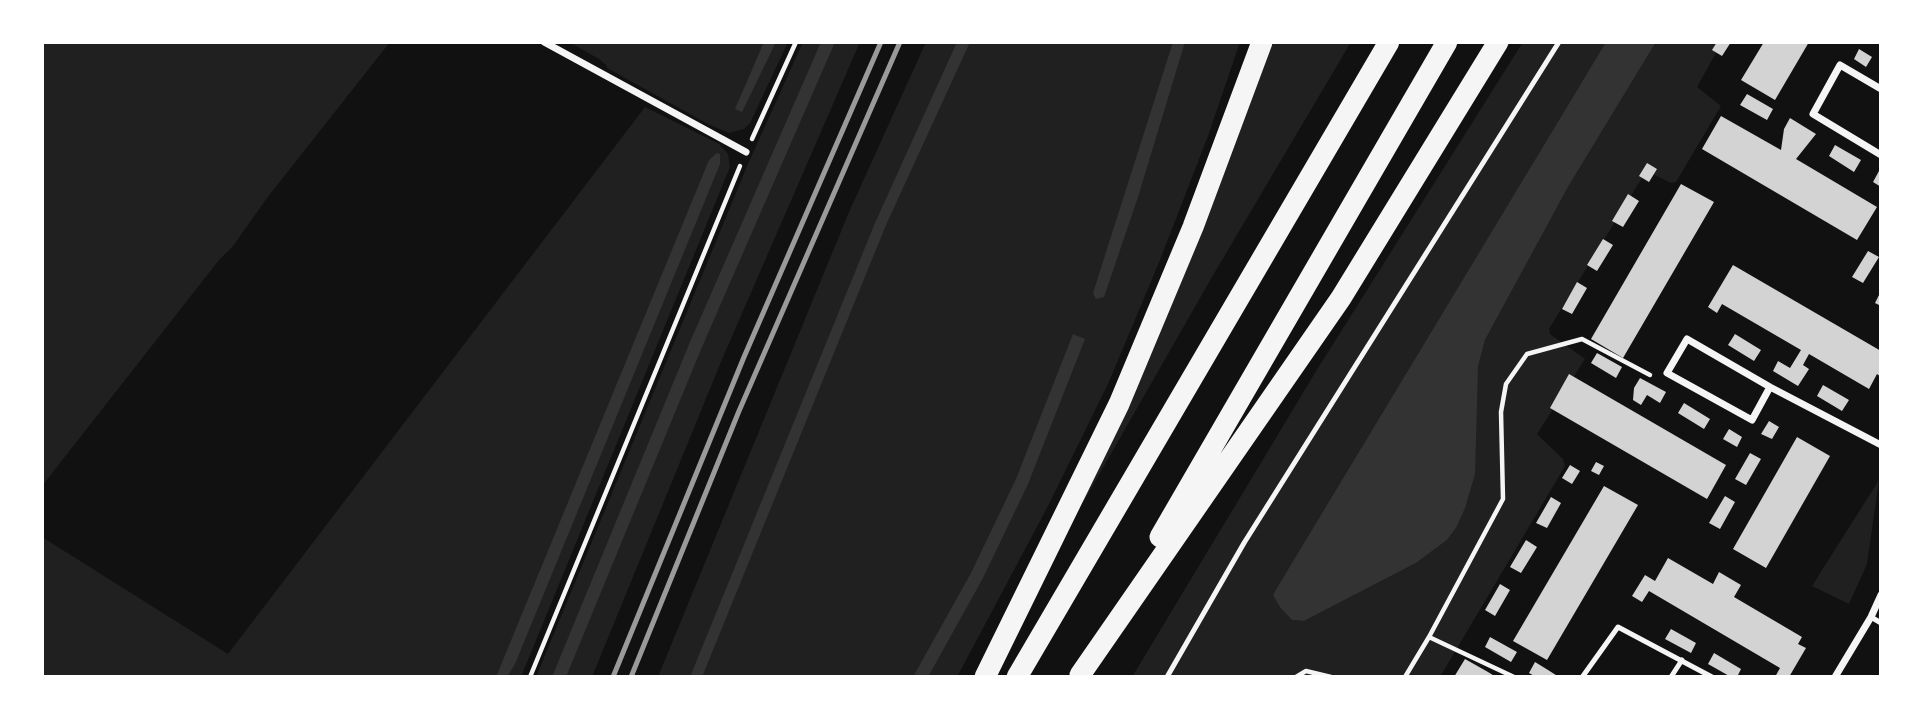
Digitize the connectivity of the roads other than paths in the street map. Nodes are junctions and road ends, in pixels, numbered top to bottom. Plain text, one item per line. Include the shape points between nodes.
1 (544, 42) edge
2 (1262, 42) edge
3 (1389, 42) edge
4 (1447, 42) edge
5 (1498, 42) edge
6 (1559, 42) edge
7 (1881, 89) edge
8 (746, 152) road end
9 (1881, 155) edge
10 (1770, 387) junction
11 (1881, 445) edge
12 (1881, 595) edge
13 (1871, 617) junction
14 (1881, 623) edge
15 (1682, 660) junction
16 (1079, 676) edge
17 (985, 677) edge
18 (1017, 677) edge
19 (1167, 677) edge
20 (1585, 677) edge
21 (1671, 677) edge
22 (1712, 677) edge
23 (1835, 677) edge

1 - 8 street
2 - 17 highway via 1194,227 1119,404
3 - 18 highway
4 - 16 highway
5 - 16 highway via 1340,298
6 - 19 lane via 1244,543
7 - 9 street via 1840,65 1813,114
10 - 10 street via 1752,420 1667,373 1687,338
10 - 11 street
12 - 13 street
13 - 14 lane
13 - 23 street
15 - 20 lane via 1618,627
15 - 21 lane
15 - 22 lane

